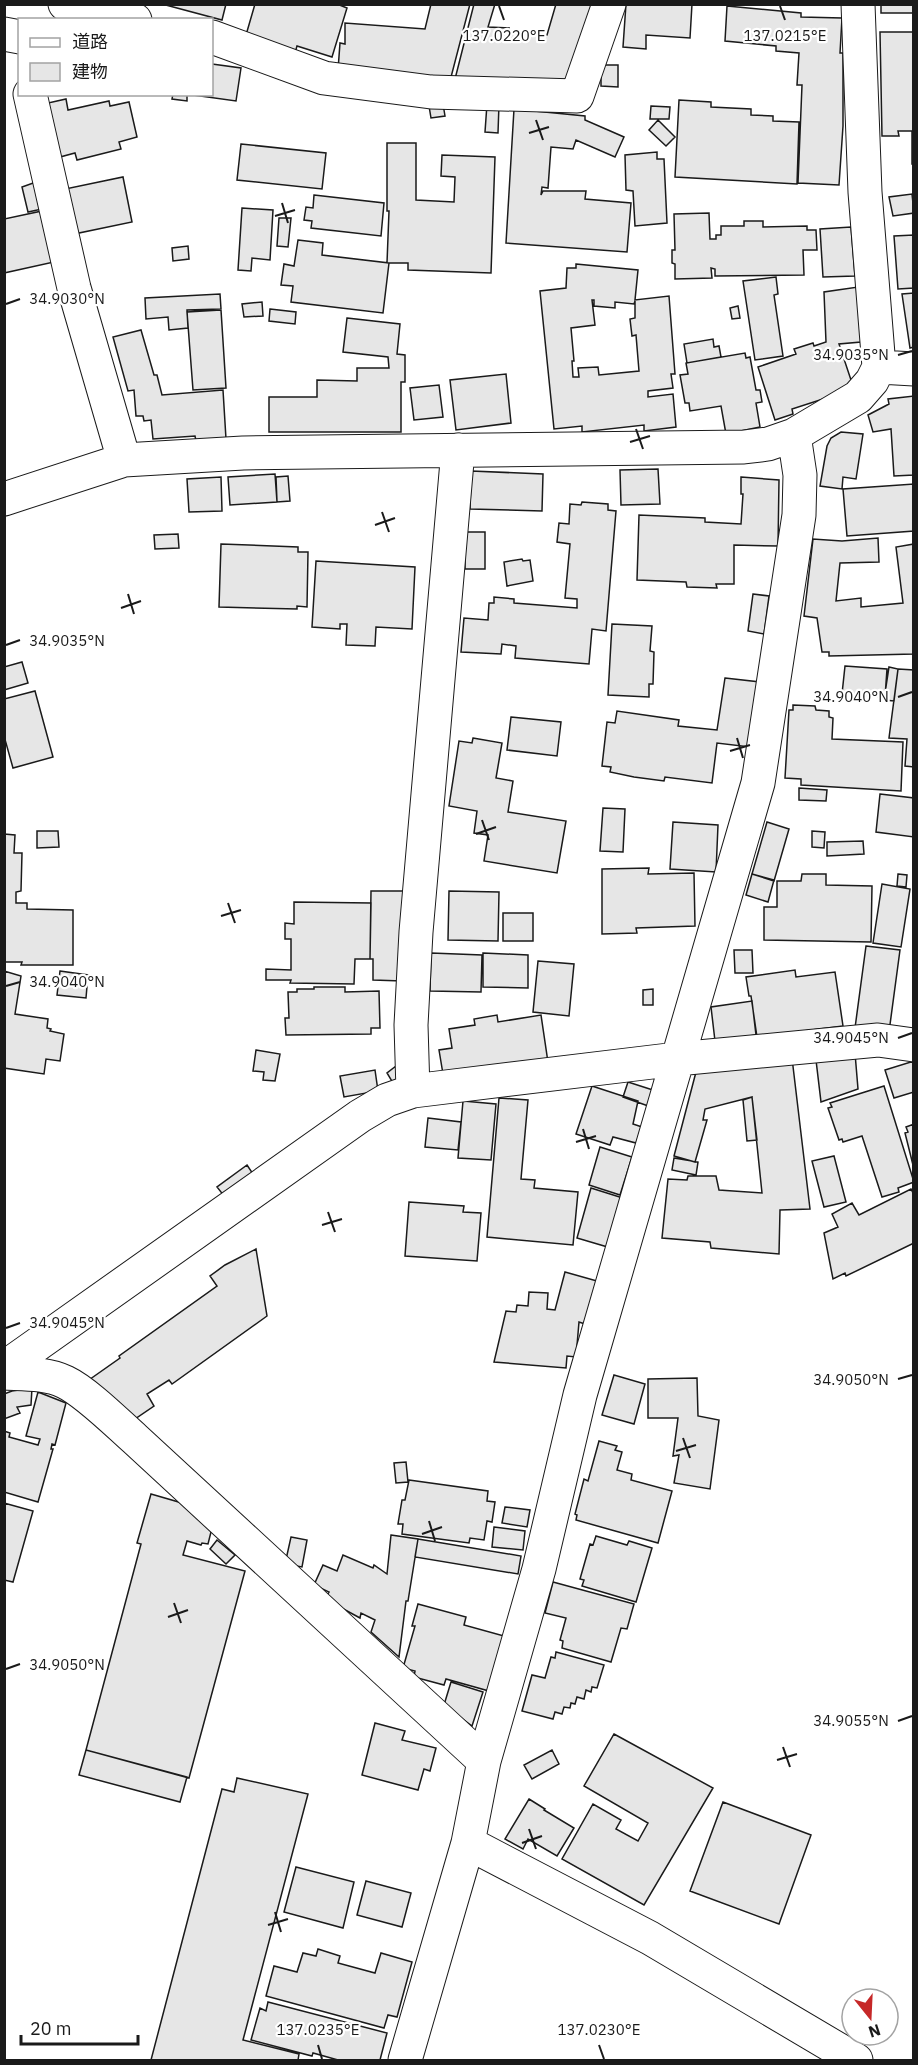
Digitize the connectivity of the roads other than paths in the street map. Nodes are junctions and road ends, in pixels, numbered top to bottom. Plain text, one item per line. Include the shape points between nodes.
1 (59, 4) edge
2 (65, 4) edge
3 (609, 4) edge
4 (858, 4) edge
5 (49, 18) edge
6 (126, 18) edge
7 (213, 37) edge
8 (30, 96) edge
9 (879, 367) junction
10 (914, 369) edge
11 (794, 435) junction
12 (458, 450) junction
13 (124, 460) junction
14 (4, 499) edge
15 (914, 1045) edge
16 (677, 1059) junction
17 (413, 1091) junction
18 (4, 1368) edge
19 (4, 1373) edge
20 (484, 1761) junction
21 (468, 1843) junction
22 (405, 2061) edge
23 (856, 2061) edge

1 - 5 street
2 - 6 street
3 - 7 street via 577,96 431,92 324,78
4 - 9 street via 865,192
8 - 13 street via 74,288
9 - 10 street
9 - 11 street via 858,398
11 - 12 street via 744,447
11 - 16 street via 800,475 799,515 758,783
12 - 13 street via 243,453
12 - 17 street via 416,932 411,1025
13 - 14 street
15 - 16 street via 878,1040
16 - 17 street
16 - 20 street via 580,1395 539,1569
17 - 18 street via 360,1116
19 - 20 street via 40,1375 65,1382 87,1398
20 - 21 street
21 - 22 street
21 - 23 street via 650,1938

